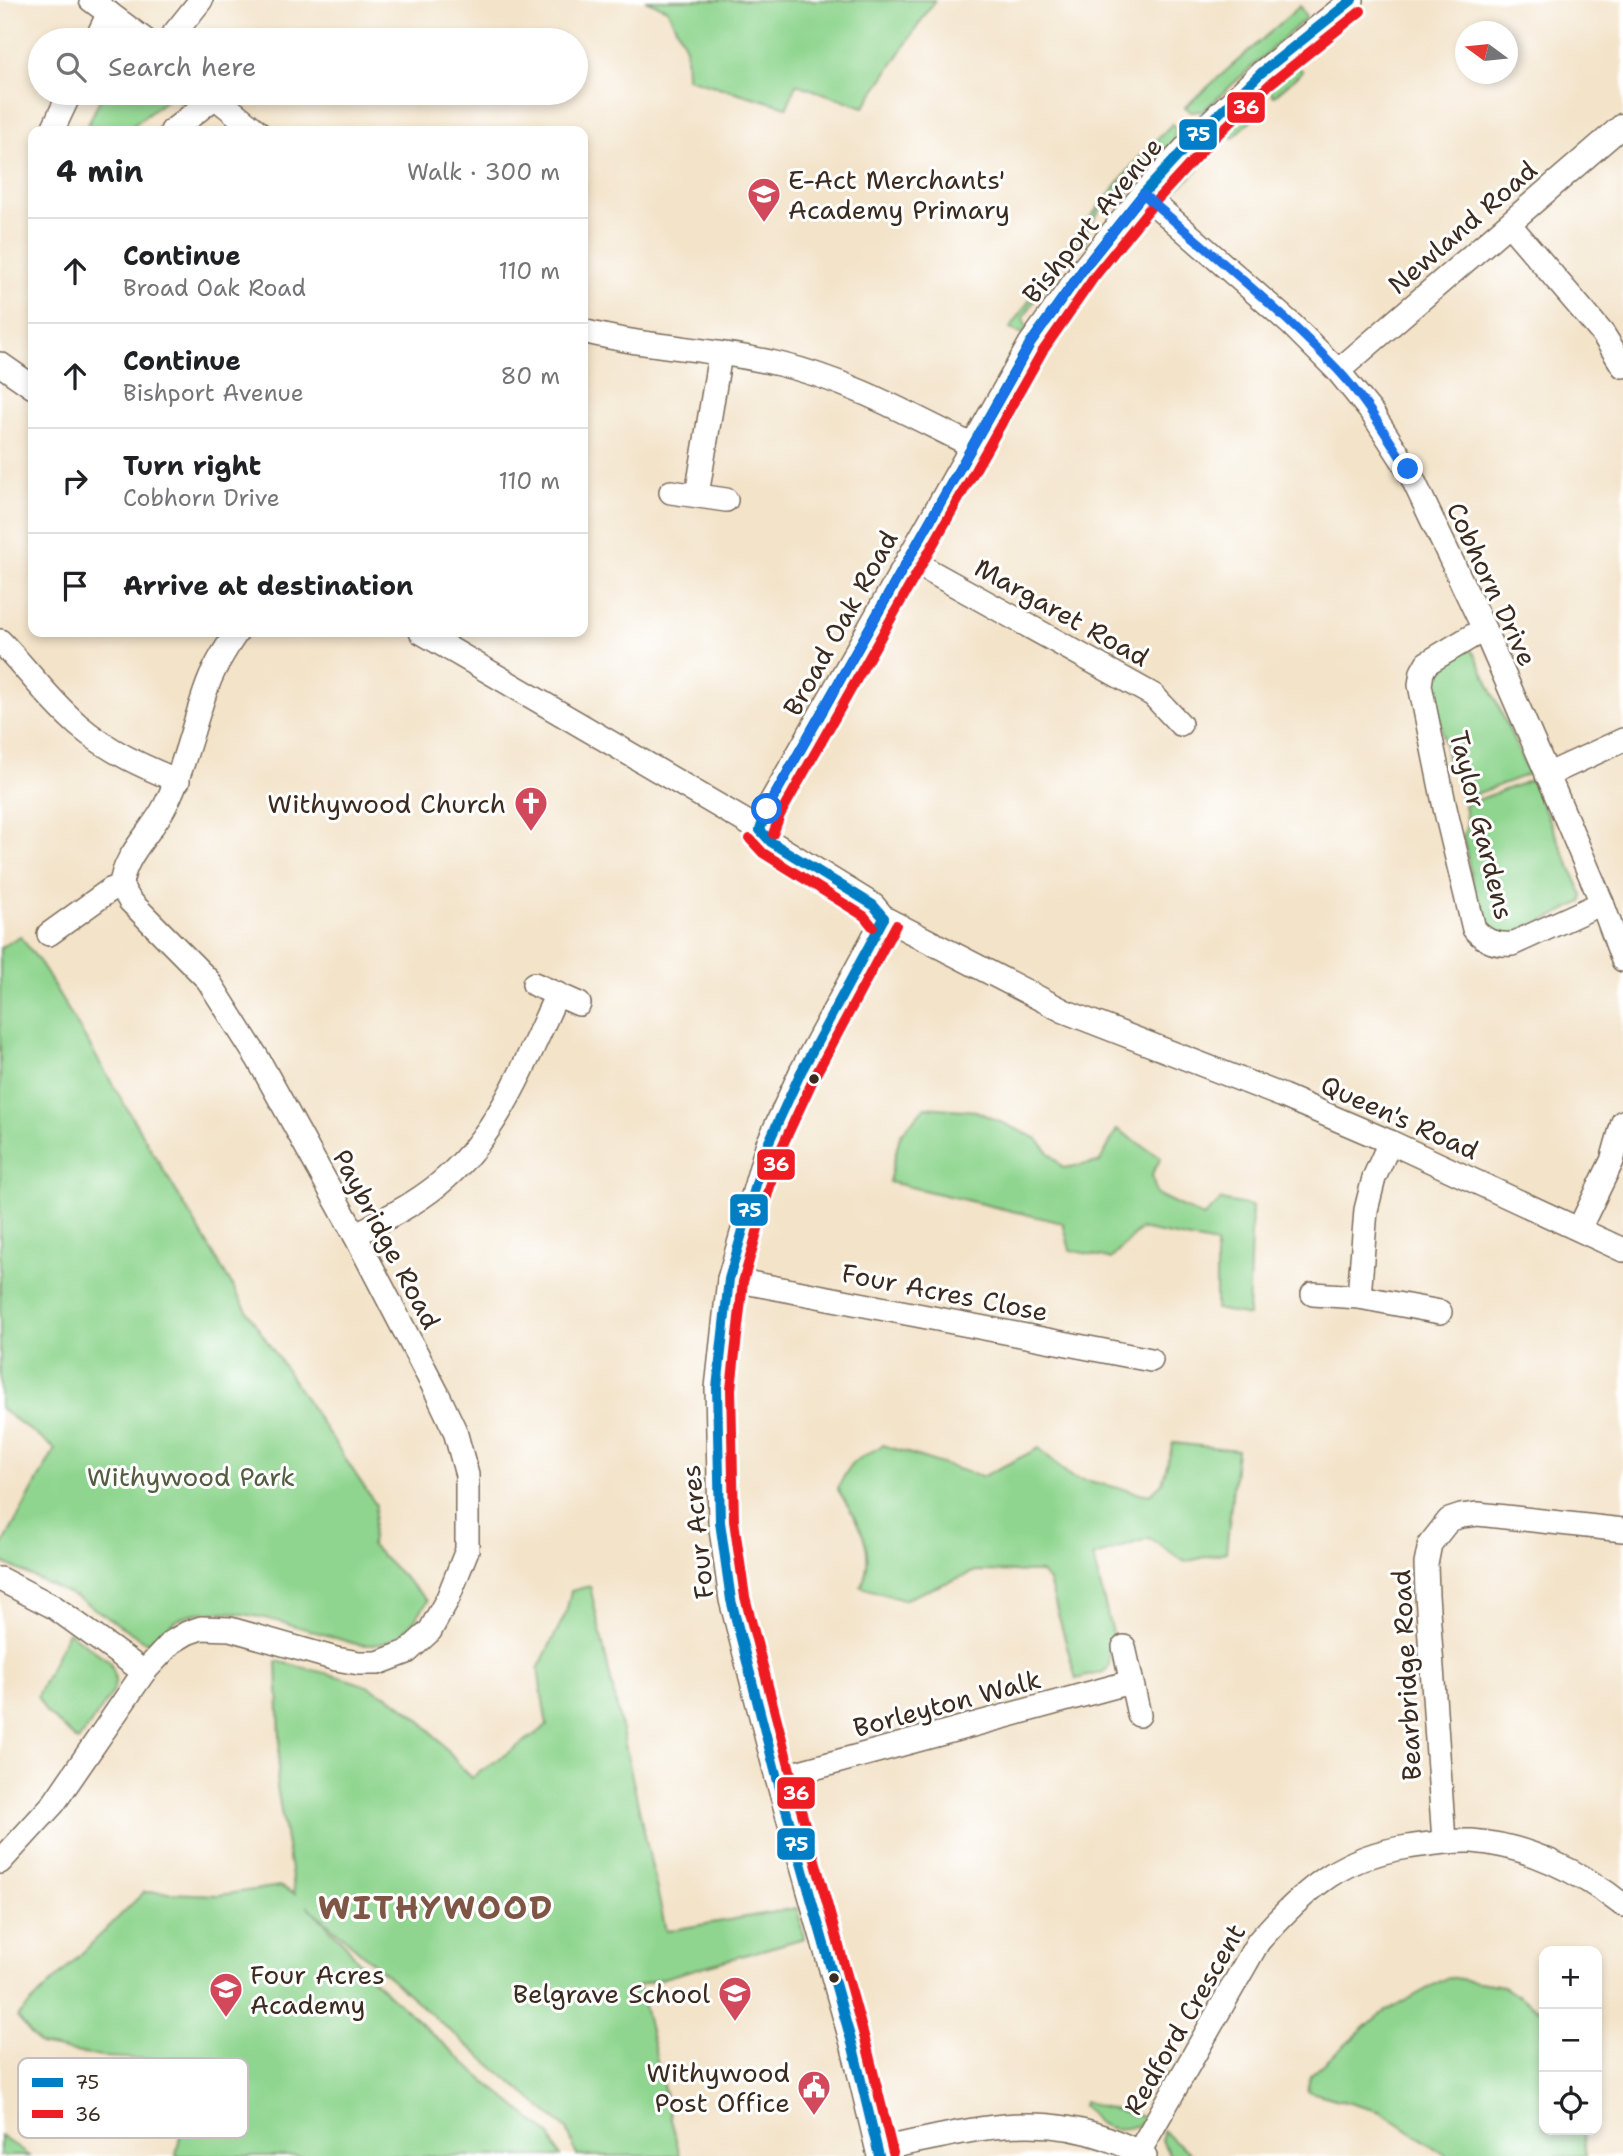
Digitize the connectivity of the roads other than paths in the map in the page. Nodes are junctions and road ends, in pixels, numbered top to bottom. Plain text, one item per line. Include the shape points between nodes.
1 (90, 0) edge
2 (201, 0) edge
3 (1352, 0) edge
4 (109, 13) junction
5 (102, 28) edge
6 (129, 28) edge
7 (179, 28) edge
8 (64, 105) edge
9 (201, 105) edge
10 (224, 105) edge
11 (1623, 125) edge
12 (54, 126) edge
13 (178, 126) edge
14 (251, 126) edge
15 (1143, 194) junction
16 (1508, 224) junction
17 (588, 332) edge
18 (720, 354) junction
19 (0, 364) edge
20 (1623, 366) edge
21 (1338, 371) junction
22 (28, 384) edge
23 (971, 445) junction
24 (671, 492) dead end
25 (697, 495) junction
26 (726, 500) dead end
27 (908, 559) junction
28 (1484, 629) junction
29 (234, 637) edge
30 (430, 637) edge
31 (0, 641) edge
32 (1180, 724) dead end
33 (1623, 740) edge
34 (1547, 775) junction
35 (178, 780) junction
36 (760, 830) junction
37 (121, 886) junction
38 (1602, 903) junction
39 (884, 918) junction
40 (49, 934) dead end
41 (1623, 960) edge
42 (534, 984) dead end
43 (557, 994) junction
44 (579, 1004) dead end
45 (1623, 1122) edge
46 (1390, 1142) junction
47 (1579, 1229) junction
48 (355, 1235) junction
49 (1623, 1250) edge
50 (729, 1279) junction
51 (1313, 1294) dead end
52 (1359, 1297) junction
53 (1440, 1311) dead end
54 (1151, 1360) dead end
55 (1623, 1530) edge
56 (0, 1579) edge
57 (1124, 1647) dead end
58 (144, 1672) junction
59 (1131, 1682) junction
60 (1139, 1715) dead end
61 (777, 1779) junction
62 (1444, 1841) junction
63 (0, 1862) edge
64 (1623, 1905) edge
65 (879, 2153) edge
66 (1142, 2154) edge

1 - 4 street
2 - 7 street
3 - 15 street, Bishport Avenue via 1261,73
4 - 5 street
4 - 6 street
8 - 12 street
9 - 13 street
10 - 14 street
11 - 16 street, Newland Road
15 - 21 street, Cobhorn Drive
15 - 23 street, Bishport Avenue via 1030,344
16 - 20 street via 1603,334
16 - 21 street, Newland Road
17 - 18 street
18 - 23 street via 777,363 832,379
18 - 25 street
19 - 22 street
21 - 28 street, Cobhorn Drive via 1408,469
23 - 27 street, Broad Oak Road
24 - 25 street
25 - 26 street
27 - 32 street, Margaret Road via 1153,695
27 - 36 street, Broad Oak Road via 767,809
28 - 34 street, Cobhorn Drive
28 - 38 street, Taylor Gardens via 1427,663 1420,685 1474,929 1498,945 1512,944
29 - 35 street via 208,682
30 - 36 street, Queen's Road
31 - 35 street via 78,725 139,765
33 - 34 street
34 - 38 street, Cobhorn Drive
35 - 37 street via 125,866
36 - 39 street, Queen's Road via 771,842 873,905
37 - 40 street
37 - 48 street, Paybridge Road via 130,901 208,980 258,1059
38 - 41 street, Cobhorn Drive
39 - 46 street, Queen's Road via 1064,1011
39 - 50 street, Four Acres via 801,1072 767,1146
42 - 43 street
43 - 44 street
43 - 48 street via 511,1093 470,1154 415,1201
45 - 47 street via 1612,1161
46 - 47 street, Queen's Road
46 - 52 street via 1366,1210
47 - 49 street, Queen's Road
48 - 58 street, Paybridge Road via 455,1431 467,1475 467,1550 448,1598 430,1631 407,1652 378,1663 359,1663 230,1629 201,1628 172,1642
50 - 54 street, Four Acres Close
50 - 61 street, Four Acres via 717,1388 720,1522 731,1600
51 - 52 street
52 - 53 street
55 - 62 street, Bearbridge Road via 1478,1514 1449,1520 1430,1544 1427,1595
56 - 58 street via 54,1607
57 - 59 street
58 - 63 street via 54,1802
59 - 60 street
59 - 61 street, Borleyton Walk
61 - 65 street, Four Acres
62 - 64 street, Redford Crescent via 1474,1841 1557,1864
62 - 66 street, Redford Crescent via 1362,1859 1329,1875 1282,1914 1258,1942
65 - 66 street via 984,2127 1032,2124 1090,2132

